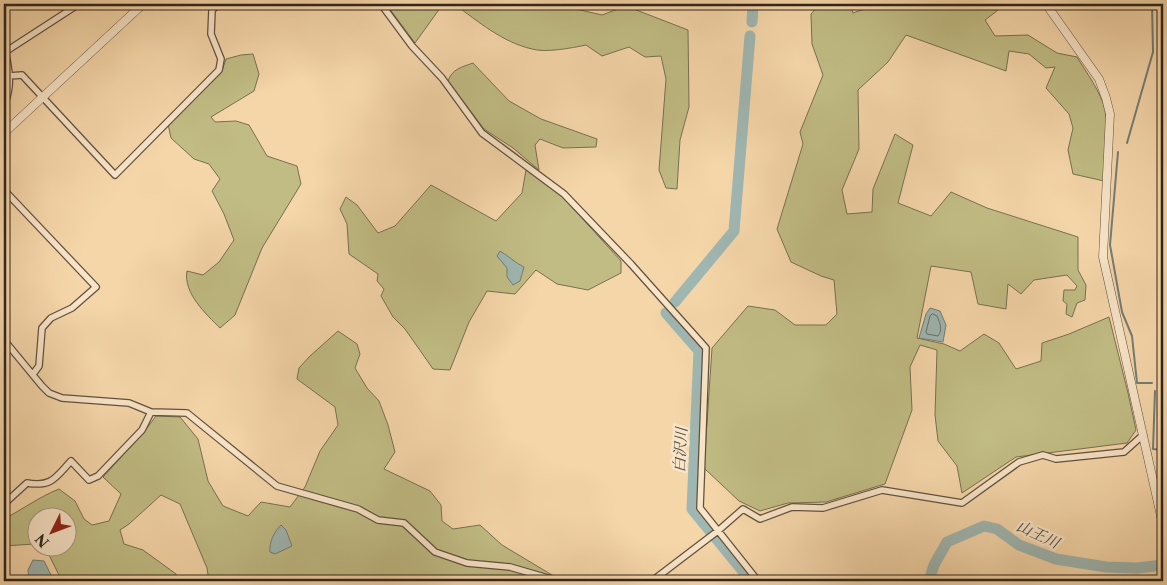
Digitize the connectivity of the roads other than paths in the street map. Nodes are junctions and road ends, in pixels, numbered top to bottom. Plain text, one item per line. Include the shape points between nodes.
1 (79, 4) edge
2 (143, 4) edge
3 (219, 4) edge
4 (381, 4) edge
5 (1046, 4) edge
6 (4, 49) edge
7 (9, 76) junction
8 (7, 85) edge
9 (43, 97) junction
10 (4, 105) edge
11 (4, 133) edge
12 (4, 190) edge
13 (4, 340) edge
14 (33, 374) junction
15 (151, 412) junction
16 (1143, 435) junction
17 (4, 504) edge
18 (1163, 525) edge
19 (719, 530) junction
20 (660, 574) junction
21 (558, 581) edge
22 (652, 581) edge
23 (666, 581) edge
24 (758, 581) edge

1 - 6 street
2 - 9 street
3 - 9 street via 212,10 211,34 220,59 219,70 116,175
4 - 19 street via 482,133 564,194 706,348 700,508
5 - 16 street via 1098,79 1110,114 1103,257
6 - 7 street
7 - 8 street
7 - 9 street via 22,74
8 - 10 street via 9,93
9 - 11 street
12 - 14 street via 96,288 72,308 51,318 42,328 39,366
13 - 14 street
14 - 15 street via 49,393 62,398 129,403
15 - 17 street via 142,430 98,476 89,480 71,461 51,483 27,483
15 - 21 street via 187,413 277,486 358,509 378,520 404,523 435,552 467,563 510,567
16 - 18 street
16 - 19 street via 1124,452 1056,459 1043,455 1020,462 962,503 882,490 823,508 792,508 760,519 743,509
19 - 20 street
19 - 24 street
20 - 22 street
20 - 23 street

